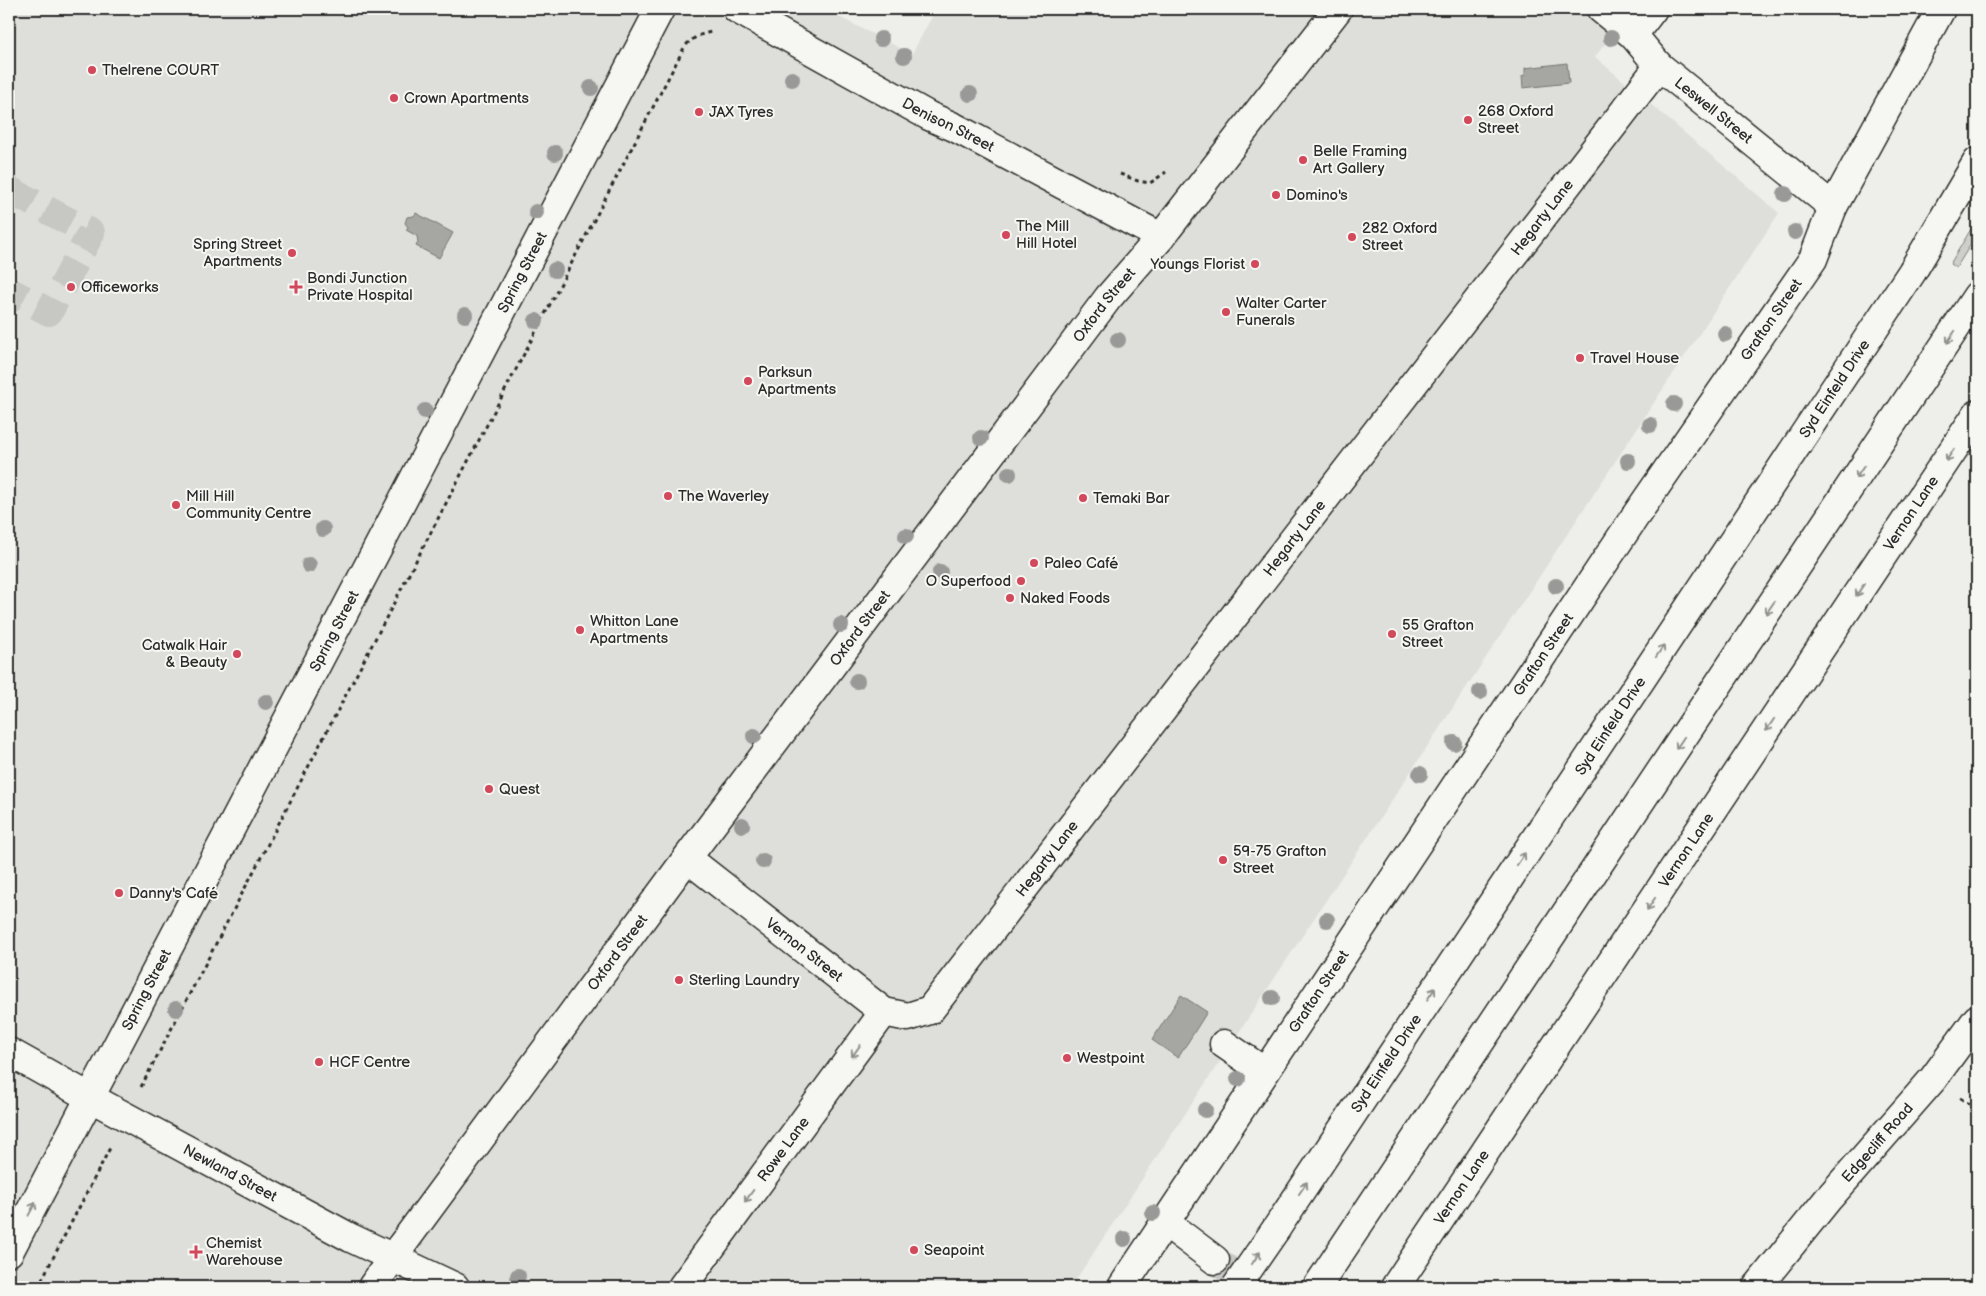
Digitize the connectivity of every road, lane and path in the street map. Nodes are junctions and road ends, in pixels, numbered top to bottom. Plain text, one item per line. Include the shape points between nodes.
1 (660, 9) edge
2 (737, 9) edge
3 (1338, 9) edge
4 (1601, 9) edge
5 (1653, 9) edge
6 (1941, 9) edge
7 (717, 33) dead end
8 (1633, 35) junction
9 (1659, 66) junction
10 (1977, 162) edge
11 (1169, 169) dead end
12 (1111, 170) dead end
13 (1833, 207) junction
14 (1161, 237) junction
15 (1977, 296) edge
16 (1977, 414) edge
17 (687, 858) junction
18 (930, 1010) joint
19 (884, 1012) junction
20 (1977, 1018) edge
21 (1224, 1044) dead end
22 (9, 1052) edge
23 (1265, 1072) junction
24 (91, 1098) junction
25 (126, 1116) junction
26 (1166, 1223) junction
27 (9, 1252) edge
28 (393, 1257) junction
29 (1215, 1260) tunnel mouth
30 (1773, 1276) edge
31 (1323, 1279) edge
32 (38, 1287) edge
33 (372, 1287) edge
34 (456, 1287) edge
35 (682, 1287) edge
36 (1122, 1287) edge
37 (1236, 1287) edge
38 (1395, 1287) edge
39 (1757, 1287) edge

1 - 24 street, Spring Street
2 - 14 street, Denison Street via 929,116
3 - 14 street, Oxford Street
4 - 8 street, Leswell Street
5 - 8 street
6 - 13 street, Grafton Street
7 - 25 path via 692,38 685,46
8 - 9 street, Leswell Street
9 - 13 street, Leswell Street
9 - 18 street, Hegarty Lane
37 -> 10 street, Syd Einfeld Drive, bridge via 1912,272
11 - 12 path via 1150,183
13 - 23 street, Grafton Street via 1813,259 1634,518
14 - 17 street, Oxford Street via 1108,298
15 -> 31 street
16 -> 38 street, Vernon Lane
17 - 19 street, Vernon Street
17 - 28 street, Oxford Street
18 - 19 street, Vernon Street via 908,1018
19 -> 35 street, Rowe Lane
20 - 30 street, Edgecliff Road via 1933,1079 1828,1199
21 - 23 street
22 - 24 street, Newland Street
23 - 26 street, Grafton Street
24 - 25 street, Newland Street
27 -> 24 street, Spring Street
25 - 28 street, Newland Street via 334,1230
25 - 32 path
26 - 29 street
26 - 36 street, Grafton Street
28 - 33 street, Oxford Street
28 - 34 street, Newland Street
30 - 39 street, Edgecliff Road

